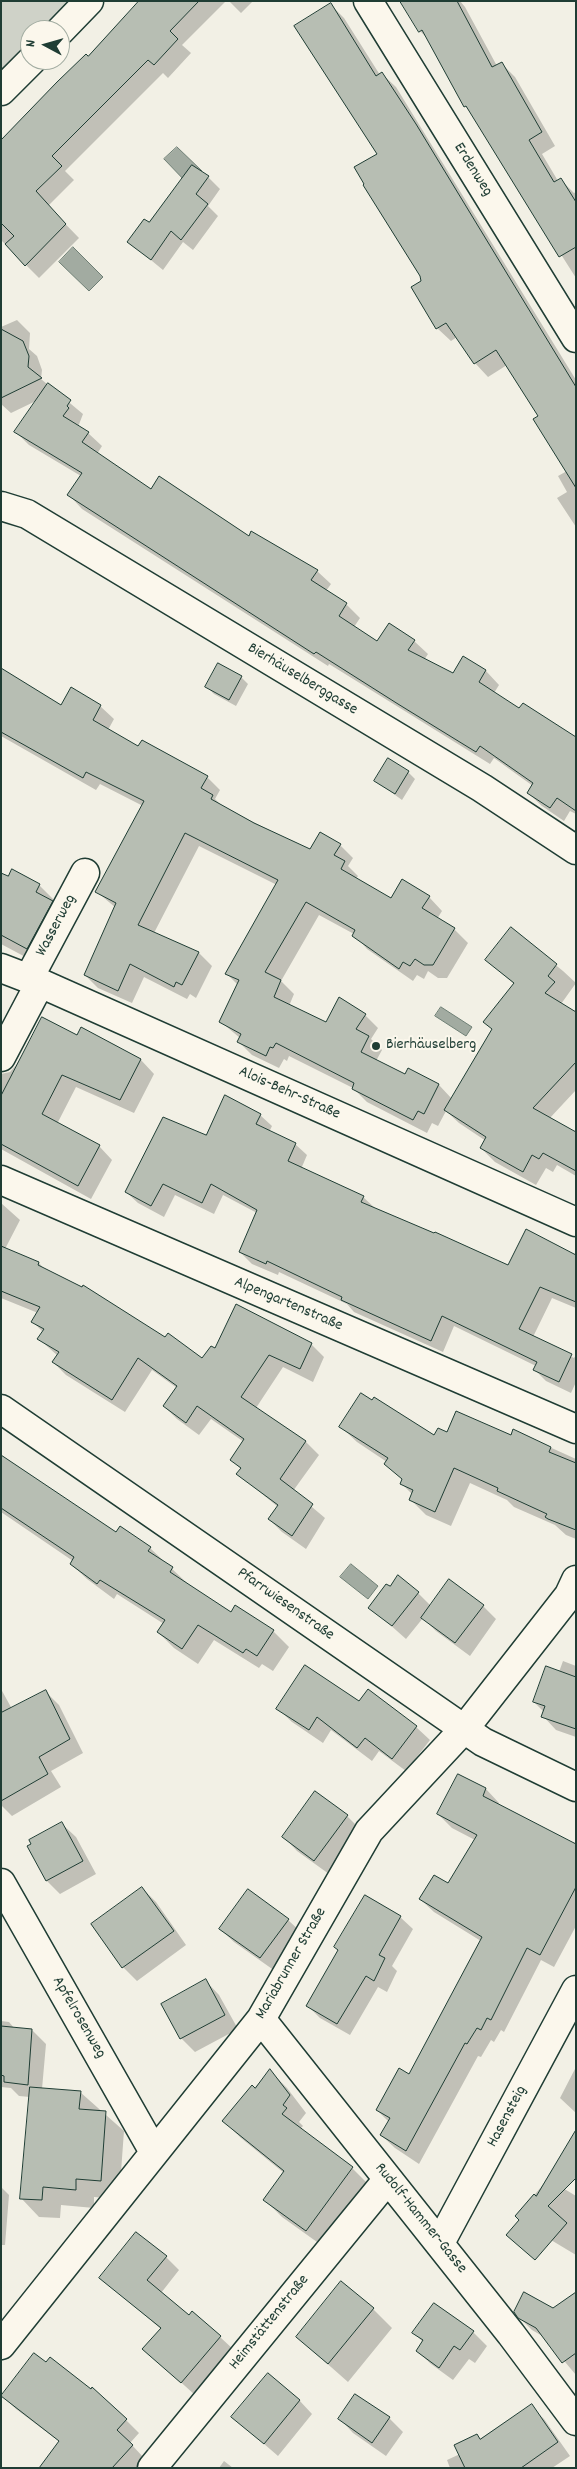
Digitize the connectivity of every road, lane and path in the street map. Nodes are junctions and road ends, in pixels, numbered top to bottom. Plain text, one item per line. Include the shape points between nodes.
1 (89, 1) edge
2 (368, 1) edge
3 (70, 21) edge
4 (22, 70) edge
5 (1, 91) edge
6 (576, 338) edge
7 (1, 486) edge
8 (1, 506) edge
9 (27, 514) junction
10 (576, 850) edge
11 (85, 873) dead end
12 (1, 968) edge
13 (35, 981) junction
14 (1, 1057) edge
15 (1, 1180) edge
16 (576, 1222) edge
17 (1, 1409) edge
18 (576, 1429) edge
19 (576, 1580) edge
20 (465, 1728) junction
21 (576, 1787) edge
22 (1, 1883) edge
23 (576, 1990) edge
24 (261, 2019) junction
25 (154, 2152) junction
26 (388, 2179) junction
27 (440, 2244) junction
28 (1, 2345) edge
29 (576, 2421) edge
30 (152, 2468) edge

1 - 3 street
2 - 6 street, Erdenweg
4 - 5 street
7 - 9 street, Bierhäuselberggasse
8 - 9 street, Bierhäuselberggasse
9 - 10 street, Bierhäuselberggasse via 482,788
11 - 13 street, Wasserweg
12 - 13 street, Alois-Behr-Straße
13 - 14 street, Wasserweg
13 - 16 street, Alois-Behr-Straße
15 - 18 street, Alpengartenstraße
17 - 20 street, Pfarrwiesenstraße
19 - 20 street, Mariabrunner Straße via 569,1595
20 - 21 street, Pfarrwiesenstraße via 483,1742
20 - 24 street, Mariabrunner Straße via 369,1831
22 - 25 street, Apfelrosenweg
23 - 27 street, Hasensteig
24 - 25 street, Mariabrunner Straße
24 - 26 street, Rudolf-Hammer-Gasse
25 - 28 street, Mariabrunner Straße
26 - 27 street, Rudolf-Hammer-Gasse
26 - 30 street, Heimstättenstraße
27 - 29 street, Rudolf-Hammer-Gasse

